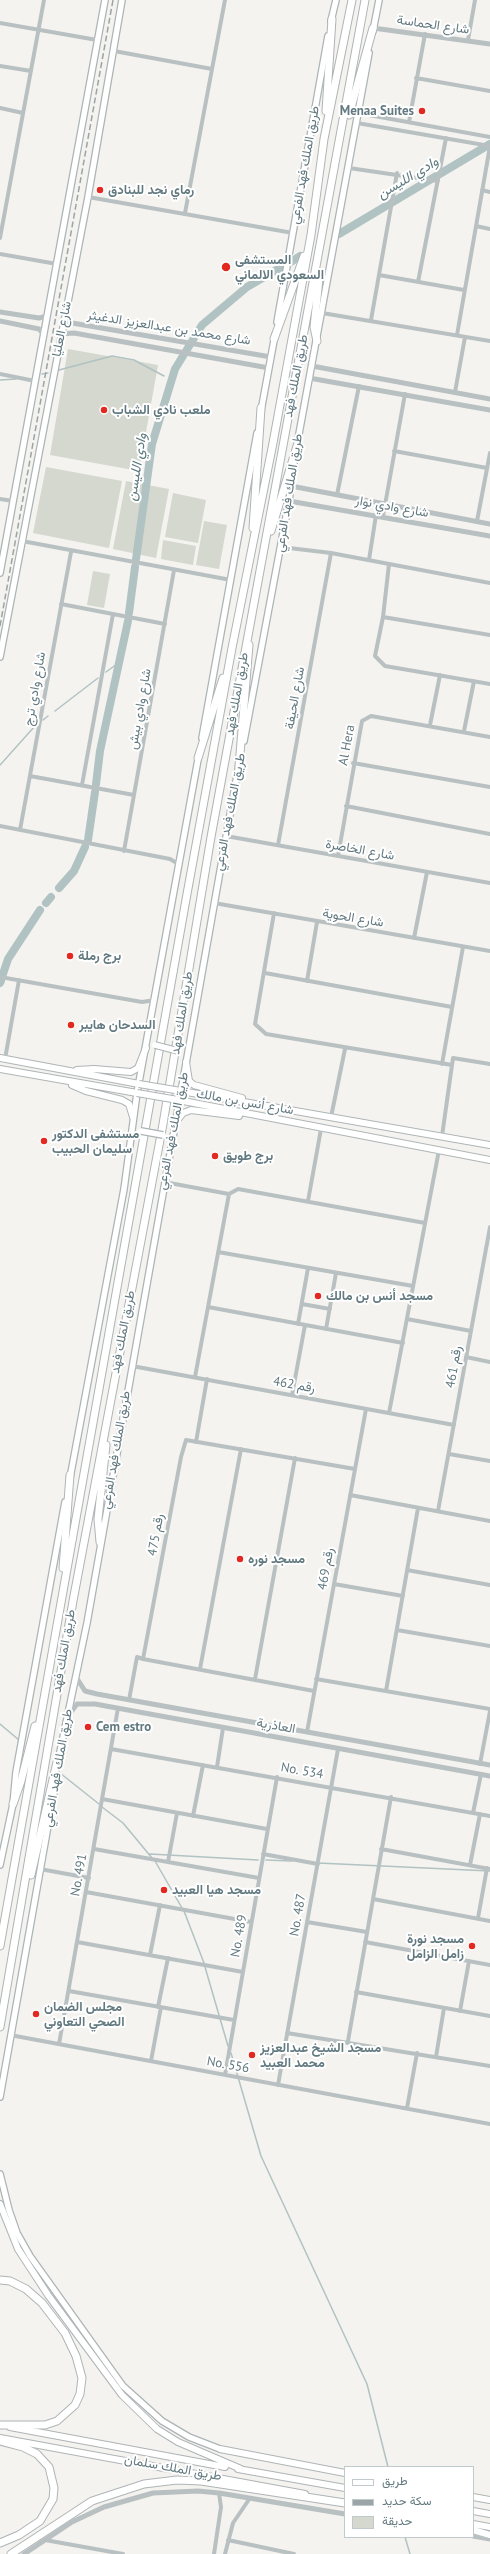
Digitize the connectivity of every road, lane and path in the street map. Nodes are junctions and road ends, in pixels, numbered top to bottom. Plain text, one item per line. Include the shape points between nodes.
1 (44, 0) edge
2 (105, 0) edge
3 (122, 0) edge
4 (224, 0) edge
5 (336, 0) edge
6 (352, 0) edge
7 (365, 0) edge
8 (379, 0) edge
9 (475, 0) edge
10 (332, 19) junction
11 (0, 23) edge
12 (373, 28) junction
13 (38, 30) junction
14 (424, 34) junction
15 (98, 40) junction
16 (468, 40) junction
17 (490, 44) edge
18 (114, 51) junction
19 (0, 66) edge
20 (212, 69) junction
21 (31, 71) junction
22 (416, 78) junction
23 (490, 91) edge
24 (0, 108) edge
25 (23, 112) junction
26 (358, 113) junction
27 (409, 122) junction
28 (357, 123) junction
29 (490, 137) edge
30 (446, 138) junction
31 (324, 139) junction
32 (490, 146) edge
33 (338, 154) junction
34 (349, 168) junction
35 (397, 173) junction
36 (438, 181) junction
37 (482, 190) junction
38 (490, 192) edge
39 (88, 196) junction
40 (185, 213) junction
41 (2, 218) edge
42 (476, 226) junction
43 (490, 229) edge
44 (324, 232) junction
45 (293, 233) junction
46 (311, 235) junction
47 (0, 238) edge
48 (0, 254) edge
49 (57, 264) junction
50 (379, 275) junction
51 (418, 282) junction
52 (464, 290) junction
53 (0, 312) edge
54 (322, 313) junction
55 (19, 315) junction
56 (47, 316) junction
57 (30, 317) junction
58 (63, 319) junction
59 (371, 320) junction
60 (0, 321) edge
61 (17, 324) junction
62 (75, 324) junction
63 (28, 326) junction
64 (74, 333) junction
65 (61, 334) junction
66 (457, 335) junction
67 (44, 336) junction
68 (465, 337) junction
69 (274, 339) junction
70 (317, 341) junction
71 (490, 341) edge
72 (271, 357) junction
73 (312, 366) junction
74 (269, 368) junction
75 (0, 374) edge
76 (310, 378) junction
77 (35, 381) junction
78 (359, 386) junction
79 (455, 392) junction
80 (405, 394) junction
81 (490, 399) edge
82 (261, 408) junction
83 (490, 410) edge
84 (297, 446) junction
85 (394, 451) junction
86 (490, 453) edge
87 (487, 468) junction
88 (291, 486) junction
89 (337, 495) junction
90 (0, 499) edge
91 (13, 501) junction
92 (289, 501) junction
93 (384, 503) junction
94 (376, 514) junction
95 (383, 516) junction
96 (477, 521) junction
97 (490, 524) edge
98 (490, 536) edge
99 (22, 542) junction
100 (281, 547) junction
101 (71, 552) junction
102 (331, 553) junction
103 (250, 558) junction
104 (369, 560) junction
105 (262, 562) junction
106 (389, 564) junction
107 (174, 570) junction
108 (0, 573) edge
109 (231, 580) junction
110 (490, 583) edge
111 (61, 604) junction
112 (113, 614) junction
113 (383, 617) junction
114 (165, 624) junction
115 (249, 624) junction
116 (490, 635) edge
117 (232, 648) junction
118 (0, 657) edge
119 (440, 675) junction
120 (474, 681) junction
121 (490, 684) edge
122 (430, 725) junction
123 (464, 731) junction
124 (490, 737) edge
125 (198, 758) junction
126 (353, 763) junction
127 (239, 766) junction
128 (30, 776) junction
129 (82, 785) junction
130 (490, 787) edge
131 (134, 795) junction
132 (346, 806) junction
133 (0, 826) edge
134 (20, 830) junction
135 (490, 834) edge
136 (226, 836) junction
137 (278, 845) junction
138 (124, 851) junction
139 (338, 856) junction
140 (180, 865) junction
141 (427, 872) junction
142 (490, 883) edge
143 (214, 903) junction
144 (274, 914) junction
145 (317, 922) junction
146 (414, 938) junction
147 (463, 946) junction
148 (490, 951) edge
149 (265, 973) junction
150 (0, 977) edge
151 (19, 980) junction
152 (307, 980) junction
153 (156, 1000) junction
154 (452, 1007) junction
155 (150, 1032) junction
156 (191, 1039) junction
157 (146, 1048) junction
158 (345, 1049) junction
159 (3, 1058) edge
160 (186, 1062) junction
161 (442, 1064) junction
162 (490, 1064) edge
163 (452, 1065) junction
164 (0, 1069) edge
165 (68, 1070) junction
166 (65, 1081) junction
167 (139, 1084) junction
168 (181, 1091) junction
169 (137, 1093) junction
170 (178, 1100) junction
171 (256, 1104) junction
172 (134, 1116) junction
173 (253, 1116) junction
174 (331, 1117) junction
175 (174, 1124) junction
176 (321, 1129) junction
177 (132, 1136) junction
178 (442, 1136) junction
179 (170, 1144) junction
180 (490, 1144) edge
181 (439, 1150) junction
182 (490, 1160) edge
183 (164, 1182) junction
184 (229, 1194) junction
185 (308, 1201) junction
186 (425, 1223) junction
187 (490, 1227) edge
188 (218, 1252) junction
189 (308, 1268) junction
190 (336, 1273) junction
191 (413, 1286) junction
192 (302, 1304) junction
193 (208, 1307) junction
194 (330, 1309) junction
195 (407, 1319) junction
196 (298, 1324) junction
197 (305, 1325) junction
198 (326, 1329) junction
199 (471, 1331) junction
200 (402, 1343) junction
201 (466, 1358) junction
202 (490, 1362) edge
203 (131, 1366) junction
204 (194, 1377) junction
205 (207, 1380) junction
206 (292, 1395) junction
207 (366, 1409) junction
208 (389, 1413) junction
209 (454, 1425) junction
210 (104, 1435) junction
211 (196, 1442) junction
212 (241, 1449) junction
213 (449, 1454) junction
214 (295, 1458) junction
215 (490, 1461) edge
216 (355, 1469) junction
217 (70, 1475) junction
218 (350, 1495) junction
219 (418, 1508) junction
220 (438, 1511) junction
221 (490, 1521) edge
222 (100, 1542) junction
223 (408, 1570) junction
224 (334, 1584) junction
225 (490, 1585) edge
226 (403, 1596) junction
227 (62, 1601) junction
228 (397, 1630) junction
229 (490, 1646) edge
230 (143, 1659) junction
231 (200, 1669) junction
232 (76, 1677) junction
233 (255, 1679) junction
234 (316, 1679) junction
235 (314, 1691) junction
236 (386, 1691) junction
237 (97, 1694) junction
238 (129, 1700) junction
239 (44, 1701) junction
240 (95, 1704) junction
241 (118, 1708) junction
242 (490, 1710) edge
243 (66, 1719) junction
244 (223, 1728) junction
245 (307, 1732) junction
246 (306, 1743) junction
247 (111, 1749) junction
248 (338, 1749) junction
249 (57, 1762) junction
250 (480, 1764) junction
251 (203, 1765) junction
252 (490, 1766) edge
253 (216, 1767) junction
254 (481, 1774) junction
255 (490, 1776) edge
256 (277, 1777) junction
257 (332, 1786) junction
258 (391, 1797) junction
259 (102, 1799) junction
260 (13, 1804) junction
261 (177, 1813) junction
262 (473, 1813) junction
263 (480, 1814) junction
264 (193, 1816) junction
265 (490, 1816) edge
266 (268, 1829) junction
267 (94, 1849) junction
268 (381, 1849) junction
269 (263, 1854) junction
270 (168, 1862) junction
271 (318, 1864) junction
272 (0, 1865) edge
273 (470, 1865) junction
274 (488, 1868) edge
275 (40, 1869) junction
276 (88, 1878) junction
277 (259, 1878) junction
278 (86, 1892) junction
279 (373, 1899) junction
280 (160, 1905) junction
281 (20, 1912) junction
282 (478, 1918) junction
283 (490, 1920) edge
284 (251, 1922) junction
285 (307, 1922) junction
286 (367, 1932) junction
287 (77, 1942) junction
288 (365, 1942) junction
289 (0, 1946) edge
290 (150, 1955) junction
291 (168, 1958) junction
292 (469, 1961) junction
293 (490, 1965) edge
294 (242, 1972) junction
295 (70, 1991) junction
296 (356, 1992) junction
297 (160, 2007) junction
298 (444, 2008) junction
299 (460, 2011) junction
300 (490, 2016) edge
301 (234, 2020) junction
302 (0, 2027) edge
303 (287, 2033) junction
304 (10, 2036) junction
305 (348, 2041) junction
306 (60, 2044) junction
307 (417, 2053) junction
308 (436, 2056) junction
309 (151, 2061) junction
310 (490, 2066) edge
311 (224, 2075) junction
312 (278, 2085) junction
313 (0, 2097) edge
314 (407, 2108) junction
315 (490, 2124) edge
316 (0, 2174) edge
317 (0, 2204) edge
318 (0, 2280) edge
319 (0, 2425) edge
320 (0, 2438) edge
321 (0, 2441) edge
322 (220, 2449) joint
323 (241, 2470) junction
324 (344, 2473) edge
325 (344, 2488) edge
326 (219, 2493) junction
327 (474, 2497) edge
328 (250, 2498) junction
329 (490, 2500) edge
330 (344, 2502) edge
331 (344, 2502) edge
332 (474, 2511) edge
333 (344, 2514) edge
334 (490, 2514) edge
335 (474, 2524) edge
336 (490, 2527) edge
337 (474, 2530) edge
338 (490, 2535) edge
339 (474, 2536) edge
340 (490, 2539) edge
341 (43, 2540) junction
342 (228, 2540) junction
343 (0, 2543) edge
344 (270, 2549) junction
345 (11, 2554) edge
346 (24, 2554) edge
347 (123, 2554) edge
348 (214, 2554) edge
349 (225, 2554) edge
350 (269, 2554) edge
351 (294, 2554) edge

1 - 13 street
2 - 15 main road, شارع العليا
3 - 18 main road, شارع العليا
4 - 20 street
5 - 10 main road, طريق الملك فهد الفرعي
6 - 31 highway, طريق الملك فهد
7 - 33 highway, طريق الملك فهد
8 - 12 main road, طريق الملك فهد الفرعي
9 - 16 street
10 - 31 highway
10 - 45 main road, طريق الملك فهد الفرعي
11 - 13 street
12 - 14 street, شارع الحماسة
12 - 26 main road, طريق الملك فهد الفرعي
12 - 33 highway
13 - 15 street
13 - 21 street
14 - 16 street, شارع الحماسة
14 - 22 street
15 - 49 main road, شارع العليا
16 - 17 street, شارع الحماسة
18 - 20 street
18 - 39 main road, شارع العليا
19 - 21 street
20 - 40 street
21 - 25 street
22 - 23 street
22 - 27 street
24 - 25 street
25 - 41 street
26 - 27 street
26 - 28 main road, طريق الملك فهد الفرعي
27 - 29 street
28 - 30 street
28 - 34 main road, طريق الملك فهد الفرعي
30 - 32 street
30 - 36 street
31 - 46 highway, طريق الملك فهد
32 - 37 street
33 - 44 highway, طريق الملك فهد
34 - 35 street
34 - 54 main road, طريق الملك فهد الفرعي
35 - 36 street
35 - 50 street
36 - 51 street
37 - 38 street
37 - 42 street
39 - 40 street
39 - 58 main road, شارع العليا
40 - 45 street
41 - 47 street
42 - 43 street
42 - 52 street
44 - 70 highway via 314,327
44 - 105 highway, طريق الملك فهد
45 - 69 main road, طريق الملك فهد الفرعي
46 - 69 highway
46 - 103 highway, طريق الملك فهد
48 - 49 street
49 - 56 main road, شارع العليا
50 - 51 street
50 - 59 street
51 - 52 street
52 - 66 street
53 - 55 street
54 - 59 street
54 - 70 main road, طريق الملك فهد الفرعي
55 - 57 street
55 - 61 street
56 - 57 street
56 - 67 main road, شارع العليا
57 - 63 street via 33,322
58 - 62 street, شارع محمد بن عبدالعزيز الدغيثر
58 - 65 main road, شارع العليا
59 - 66 street
60 - 61 street
61 - 63 street
62 - 64 street
62 - 72 street, شارع محمد بن عبدالعزيز الدغيثر
63 - 67 street via 39,329
64 - 65 street, شارع محمد بن عبدالعزيز الدغيثر
64 - 74 street, شارع محمد بن عبدالعزيز الدغيثر
65 - 99 main road, شارع العليا
66 - 68 street
67 - 77 main road, شارع العليا
68 - 71 street
68 - 79 street
69 - 72 main road, طريق الملك فهد الفرعي
70 - 73 main road, طريق الملك فهد الفرعي
72 - 74 main road, طريق الملك فهد الفرعي
73 - 76 main road, طريق الملك فهد الفرعي
73 - 79 street
74 - 82 main road, طريق الملك فهد الفرعي
75 - 77 street
76 - 78 street
76 - 84 main road, طريق الملك فهد الفرعي
77 - 91 main road, شارع العليا
78 - 80 street
78 - 89 street
79 - 81 street
80 - 83 street
80 - 85 street
82 - 103 highway
82 - 109 main road, طريق الملك فهد الفرعي
84 - 88 main road, طريق الملك فهد الفرعي
84 - 105 highway
85 - 87 street
85 - 93 street
86 - 87 street
87 - 96 street
88 - 89 street, شارع وادي نوار
88 - 92 main road, طريق الملك فهد الفرعي
89 - 93 street, شارع وادي نوار
90 - 91 street
91 - 108 main road, شارع العليا
92 - 94 street, شارع وادي نوار
92 - 100 main road, طريق الملك فهد الفرعي
93 - 95 street
93 - 96 street, شارع وادي نوار
94 - 95 street, شارع وادي نوار
94 - 104 street
95 - 98 street, شارع وادي نوار
96 - 97 street, شارع وادي نوار
99 - 101 street
99 - 118 main road, شارع العليا
100 - 102 street
100 - 127 main road, طريق الملك فهد الفرعي
101 - 107 street
101 - 111 street, شارع وادي ترج
102 - 104 street
102 - 137 street, شارع الحيفة
103 - 117 highway, طريق الملك فهد
104 - 106 street
105 - 115 highway, طريق الملك فهد
106 - 110 street
106 - 113 street
107 - 109 street
107 - 114 street, شارع وادي بيش
109 - 125 main road, طريق الملك فهد الفرعي
111 - 112 street
111 - 128 street, شارع وادي ترج
112 - 114 street
112 - 129 street
113 - 116 street
113 - 119 street via 375,656 385,666
114 - 131 street, شارع وادي بيش
115 - 127 highway via 249,661
115 - 210 highway, طريق الملك فهد via 163,1124
117 - 125 highway
117 - 227 highway, طريق الملك فهد
119 - 120 street
119 - 122 street
120 - 121 street
120 - 123 street
122 - 123 street, Al Hera
122 - 126 street, Al Hera via 371,716 360,725
123 - 124 street, Al Hera
125 - 140 main road, طريق الملك فهد الفرعي
126 - 130 street
126 - 132 street, Al Hera
127 - 136 main road, طريق الملك فهد الفرعي
128 - 129 street
128 - 134 street, شارع وادي ترج
129 - 131 street
131 - 138 street, شارع وادي بيش
132 - 135 street
132 - 139 street, Al Hera
133 - 134 street
134 - 138 street
136 - 137 street, شارع الخاصرة
136 - 143 main road, طريق الملك فهد الفرعي
137 - 139 street, شارع الخاصرة
138 - 140 street via 174,860
139 - 141 street, شارع الخاصرة
140 - 153 main road, طريق الملك فهد الفرعي
141 - 142 street, شارع الخاصرة
141 - 146 street
143 - 144 street, شارع الحوية
143 - 156 main road, طريق الملك فهد الفرعي
144 - 145 street, شارع الحوية
144 - 149 street
145 - 146 street, شارع الحوية
145 - 152 street
146 - 147 street, شارع الحوية
147 - 148 street, شارع الحوية
147 - 154 street
149 - 152 street
149 - 158 street via 255,1024 266,1034
150 - 151 street
151 - 153 street via 142,1002
151 - 159 street
152 - 154 street
153 - 155 main road, طريق الملك فهد الفرعي
154 - 161 street
155 - 156 main road, bridge via 155,1045 178,1051 185,1049
155 - 157 main road, طريق الملك فهد الفرعي
156 - 160 main road, طريق الملك فهد الفرعي
157 - 165 main road via 138,1068 131,1072
157 - 167 main road, طريق الملك فهد الفرعي
158 - 161 street
158 - 174 street
159 - 165 main road, شارع أنس بن مالك
160 - 168 main road, طريق الملك فهد الفرعي
160 - 171 main road via 188,1081 194,1086 230,1094
161 - 163 street
162 - 163 street via 453,1058
163 - 178 street
164 - 166 main road
165 - 167 main road, شارع أنس بن مالك
166 - 169 main road, شارع أنس بن مالك
166 - 172 main road via 86,1091 122,1100 129,1104
167 - 168 main road, شارع أنس بن مالك, bridge
167 - 169 main road, طريق الملك فهد الفرعي
168 - 170 main road, طريق الملك فهد الفرعي
168 - 171 main road, شارع أنس بن مالك
169 - 170 main road, شارع أنس بن مالك, bridge
169 - 172 main road, طريق الملك فهد الفرعي
170 - 173 main road, شارع أنس بن مالك
170 - 175 main road, طريق الملك فهد الفرعي
171 - 174 main road, شارع أنس بن مالك
172 - 177 main road, طريق الملك فهد الفرعي
173 - 175 main road via 191,1110
173 - 176 main road, شارع أنس بن مالك
174 - 178 main road, شارع أنس بن مالك
175 - 179 main road, طريق الملك فهد الفرعي
176 - 181 main road, شارع أنس بن مالك
176 - 185 street
177 - 179 main road, bridge via 140,1131 163,1135
177 - 217 main road, طريق الملك فهد الفرعي
178 - 180 main road, شارع أنس بن مالك
179 - 183 main road, طريق الملك فهد الفرعي
181 - 182 main road, شارع أنس بن مالك
181 - 186 street
183 - 184 street
183 - 203 main road, طريق الملك فهد الفرعي
184 - 185 street via 238,1189
184 - 188 street
185 - 186 street
186 - 191 street
187 - 199 street, رقم 461
188 - 189 street
188 - 193 street
189 - 190 street
189 - 192 street
190 - 191 street
190 - 194 street
191 - 195 street
192 - 194 street
192 - 196 street
193 - 196 street
193 - 204 street
194 - 198 street
195 - 199 street
195 - 200 street
196 - 197 street
197 - 198 street
197 - 206 street
198 - 200 street
199 - 201 street, رقم 461
200 - 208 street
201 - 202 street
201 - 209 street, رقم 461
203 - 204 street, رقم 462
203 - 222 main road, طريق الملك فهد الفرعي
204 - 205 street, رقم 462
205 - 206 street, رقم 462
205 - 211 street
206 - 207 street, رقم 462
207 - 208 street, رقم 462
207 - 216 street, رقم 469
208 - 209 street, رقم 462
209 - 213 street, رقم 461
210 - 222 highway via 106,1443 98,1519
210 - 281 highway, طريق الملك فهد
211 - 212 street
211 - 230 street, رقم 475 via 186,1440 183,1443
212 - 214 street
212 - 231 street
213 - 215 street
213 - 220 street, رقم 461
214 - 216 street
214 - 233 street
216 - 218 street, رقم 469
217 - 227 highway
217 - 260 main road, طريق الملك فهد الفرعي via 16,1772
218 - 219 street
218 - 224 street, رقم 469
219 - 220 street
219 - 223 street
220 - 221 street
222 - 232 main road, طريق الملك فهد الفرعي
223 - 225 street
223 - 226 street
224 - 226 street
224 - 234 street, رقم 469
226 - 228 street
227 - 239 highway, طريق الملك فهد
228 - 229 street
228 - 236 street
230 - 231 street
230 - 238 street, رقم 475 via 137,1658
231 - 233 street
232 - 237 street, العاذرية via 85,1691
232 - 243 main road, طريق الملك فهد الفرعي
233 - 235 street
234 - 235 street, رقم 469
234 - 236 street
235 - 245 street, رقم 469
236 - 242 street
237 - 238 street, العاذرية
237 - 240 street via 90,1699
238 - 245 street, العاذرية
239 - 260 highway
239 - 289 highway, طريق الملك فهد
240 - 241 street, العاذرية
240 - 243 street, العاذرية via 77,1704
241 - 244 street, العاذرية
241 - 247 street, No. 491
242 - 250 street
243 - 249 main road, طريق الملك فهد الفرعي
244 - 246 street, العاذرية
244 - 253 street
245 - 246 street
245 - 250 street, العاذرية
246 - 248 street, العاذرية
247 - 251 street, No. 534
247 - 259 street, No. 491
248 - 254 street, العاذرية
248 - 257 street, No. 487
249 - 275 main road, طريق الملك فهد الفرعي via 57,1776
249 - 281 highway via 25,1901
250 - 252 street, العاذرية
251 - 253 street, No. 534
251 - 264 street
253 - 256 street, No. 534
254 - 255 street, العاذرية
254 - 262 street
256 - 257 street, No. 534
256 - 266 street, No. 489
257 - 258 street, No. 534
257 - 271 street, No. 487
258 - 262 street, No. 534
258 - 268 street
259 - 261 street
259 - 267 street, No. 491
260 - 272 main road, طريق الملك فهد الفرعي
261 - 264 street
261 - 270 street
262 - 263 street, No. 534
263 - 265 street, No. 534
263 - 273 street
264 - 266 street
266 - 269 street, No. 489
267 - 270 street
267 - 276 street, No. 491
268 - 273 street
268 - 279 street
269 - 271 street
269 - 277 street, No. 489
270 - 277 street
271 - 285 street, No. 487
273 - 274 street
274 - 282 street
275 - 276 street
275 - 304 main road, طريق الملك فهد الفرعي
276 - 278 street, No. 491
277 - 284 street, No. 489
278 - 280 street
278 - 287 street, No. 491
279 - 282 street
279 - 286 street
280 - 284 street
280 - 290 street
281 - 302 highway, طريق الملك فهد
282 - 283 street
284 - 294 street, No. 489
285 - 286 street
285 - 303 street, No. 487
286 - 288 street
287 - 290 street
287 - 295 street, No. 491
288 - 292 street
288 - 296 street
290 - 291 street
291 - 294 street
291 - 297 street
292 - 293 street
292 - 299 street
294 - 301 street, No. 489
295 - 297 street
295 - 306 street, No. 491
296 - 298 street
296 - 305 street
297 - 301 street
297 - 309 street
298 - 299 street
298 - 308 street
299 - 300 street
301 - 311 street, No. 489
303 - 305 street via 342,2043
303 - 312 street, No. 487
304 - 306 street, No. 556
304 - 313 main road, طريق الملك فهد الفرعي
305 - 307 street
306 - 309 street, No. 556
307 - 308 street
307 - 314 street
308 - 310 street
309 - 311 street, No. 556
311 - 312 street, No. 556
312 - 314 street, No. 556
314 - 315 street, No. 556
316 - 322 main road via 11,2216 30,2256 123,2386 162,2421 189,2437
317 - 323 main road via 18,2249 48,2296 122,2396 157,2429 178,2442
318 - 319 highway via 10,2281 26,2289 42,2303 65,2333 76,2356 82,2378 80,2394 75,2405 57,2421 45,2425
319 - 323 main road, طريق الملك سلمان
320 - 330 main road, طريق الملك سلمان via 190,2471
321 - 343 highway via 37,2454 49,2467 54,2488 53,2499 40,2521 19,2535
322 - 324 main road
323 - 325 main road, طريق الملك سلمان
326 - 328 street
326 - 341 street via 176,2491 133,2497 104,2506
326 - 348 street via 221,2507
327 - 329 main road
328 - 333 street
328 - 342 street via 233,2523
331 - 345 highway via 201,2481 177,2480 144,2484 92,2502
332 - 334 main road
335 - 336 main road
337 - 338 main road
339 - 340 street
341 - 346 street
341 - 347 street
342 - 344 street
342 - 349 street
344 - 350 street
344 - 351 street

